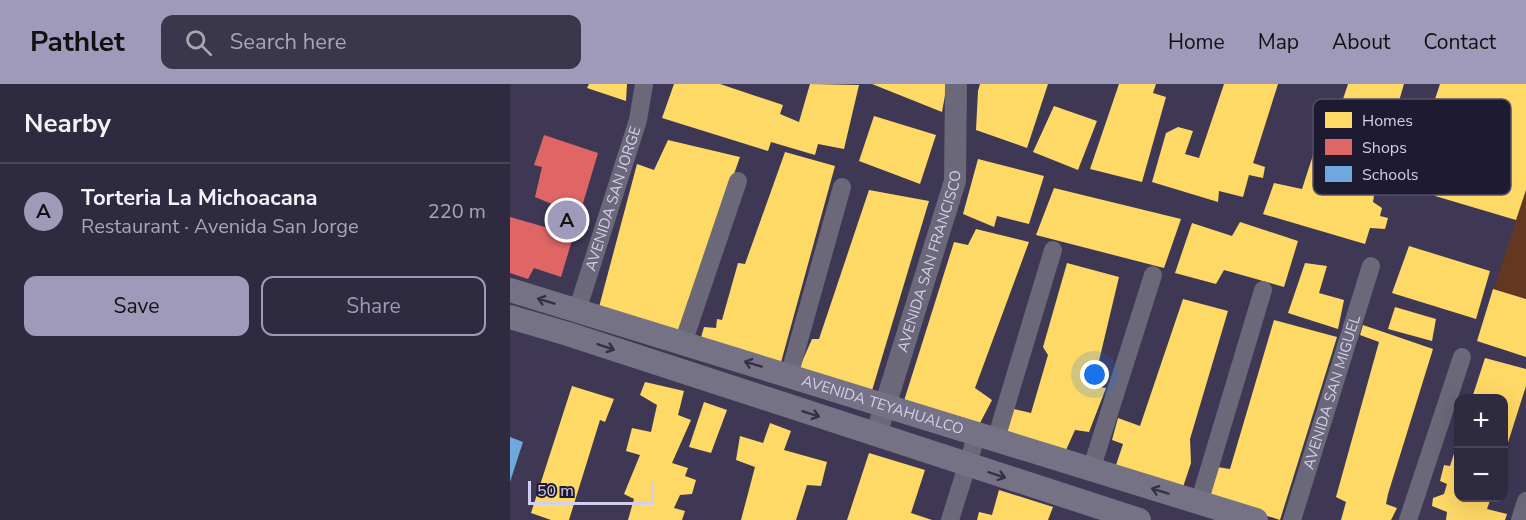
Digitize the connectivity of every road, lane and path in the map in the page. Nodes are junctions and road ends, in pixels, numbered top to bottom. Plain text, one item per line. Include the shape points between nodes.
1 (645, 84) edge
2 (956, 84) edge
3 (738, 181) dead end
4 (842, 187) dead end
5 (1053, 250) dead end
6 (1371, 266) dead end
7 (1153, 274) dead end
8 (510, 290) edge
9 (1263, 290) dead end
10 (577, 311) junction
11 (510, 317) edge
12 (683, 343) junction
13 (1462, 357) dead end
14 (789, 376) junction
15 (885, 406) junction
16 (876, 435) junction
17 (986, 436) junction
18 (967, 465) junction
19 (1091, 470) junction
20 (1526, 501) edge
21 (1199, 503) junction
22 (950, 520) edge
23 (1140, 520) edge
24 (1256, 520) edge
25 (1292, 520) edge
26 (1408, 520) edge
27 (1520, 520) edge

1 - 10 street, AVENIDA SAN JORGE via 638,120
2 - 15 street, AVENIDA SAN FRANCISCO via 955,181
3 - 12 street
4 - 14 street
5 - 17 street
6 - 25 street, AVENIDA SAN MIGUEL
7 - 19 street
10 -> 8 main road, AVENIDA TEYAHUALCO
9 - 21 street
10 - 12 main road, AVENIDA TEYAHUALCO
11 -> 16 main road, AVENIDA TEYAHUALCO
14 -> 12 main road, AVENIDA TEYAHUALCO
13 - 26 street
14 - 15 main road, AVENIDA TEYAHUALCO
15 - 16 street, AVENIDA SAN FRANCISCO
15 - 17 main road, AVENIDA TEYAHUALCO
16 - 18 main road, AVENIDA TEYAHUALCO
17 - 18 street
17 - 19 main road, AVENIDA TEYAHUALCO
18 - 22 street
18 -> 23 main road, AVENIDA TEYAHUALCO
21 -> 19 main road, AVENIDA TEYAHUALCO
20 - 27 street
21 - 24 main road, AVENIDA TEYAHUALCO

